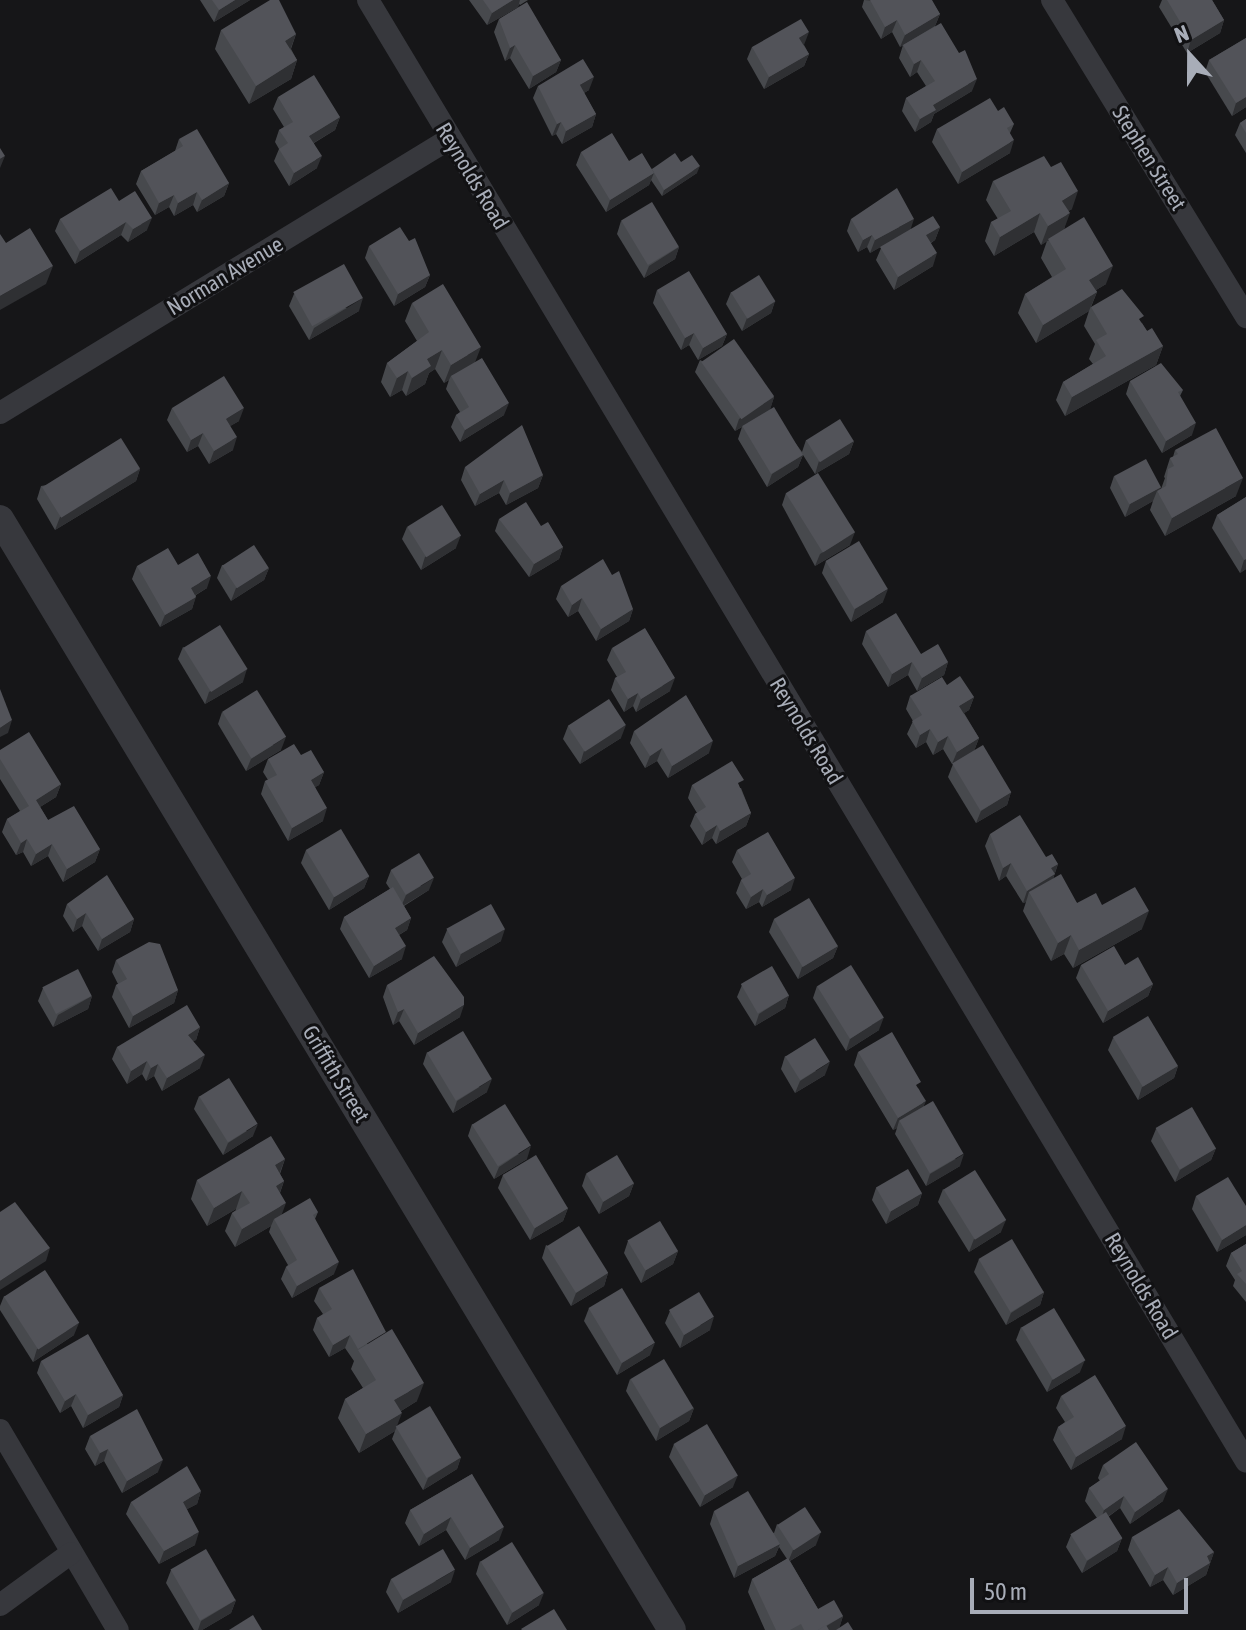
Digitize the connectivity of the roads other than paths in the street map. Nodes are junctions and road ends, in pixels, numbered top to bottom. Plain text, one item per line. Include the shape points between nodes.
1 (368, 0) edge
2 (1052, 0) edge
3 (449, 139) junction
4 (1246, 317) edge
5 (0, 413) edge
6 (0, 519) edge
7 (0, 1430) edge
8 (1246, 1461) edge
9 (71, 1553) junction
10 (0, 1605) edge
11 (118, 1630) edge
12 (672, 1630) edge

1 - 3 street, Reynolds Road
2 - 4 street, Stephen Street
3 - 5 street, Norman Avenue
3 - 8 street, Reynolds Road
6 - 12 street, Griffith Street
7 - 9 street
9 - 10 street
9 - 11 street

